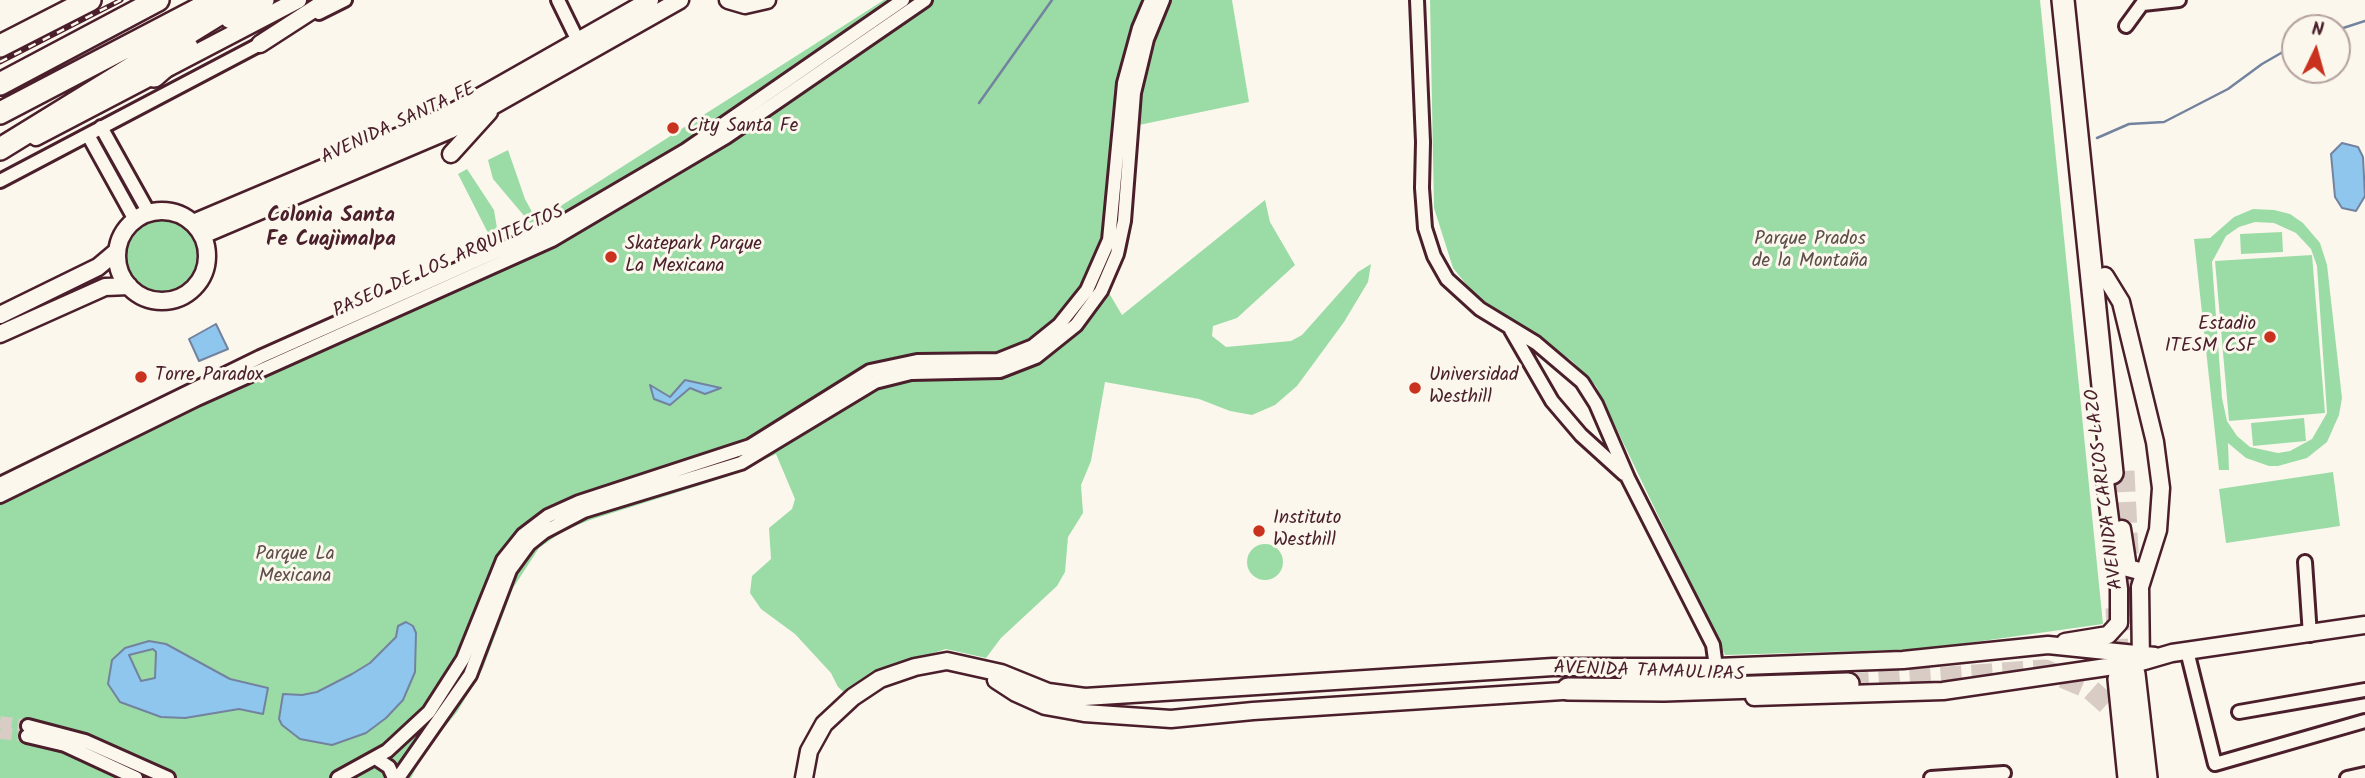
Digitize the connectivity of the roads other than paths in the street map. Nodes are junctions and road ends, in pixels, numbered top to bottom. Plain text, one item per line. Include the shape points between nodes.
1 (69, 0) edge
2 (90, 0) edge
3 (158, 0) edge
4 (216, 0) edge
5 (242, 0) edge
6 (263, 0) edge
7 (298, 0) edge
8 (328, 0) edge
9 (345, 0) edge
10 (558, 0) edge
11 (650, 0) edge
12 (680, 0) edge
13 (728, 0) edge
14 (767, 0) edge
15 (903, 0) edge
16 (925, 0) edge
17 (1151, 0) edge
18 (1163, 0) edge
19 (1417, 0) edge
20 (2063, 0) edge
21 (2077, 0) edge
22 (2179, 0) edge
23 (2144, 2) edge
24 (881, 23) junction
25 (2126, 26) dead end
26 (0, 36) edge
27 (578, 41) junction
28 (260, 44) junction
29 (0, 46) edge
30 (154, 76) junction
31 (0, 84) edge
32 (1127, 101) junction
33 (498, 103) junction
34 (0, 113) edge
35 (102, 127) junction
36 (88, 135) junction
37 (0, 149) edge
38 (451, 155) dead end
39 (0, 156) edge
40 (0, 181) edge
41 (142, 216) junction
42 (198, 229) junction
43 (117, 251) junction
44 (2098, 278) junction
45 (129, 286) junction
46 (0, 315) edge
47 (1509, 327) junction
48 (0, 334) edge
49 (124, 428) junction
50 (2113, 474) junction
51 (1628, 478) junction
52 (0, 484) edge
53 (0, 496) edge
54 (531, 534) junction
55 (2305, 562) dead end
56 (2143, 572) junction
57 (2365, 625) edge
58 (2310, 635) junction
59 (2048, 645) junction
60 (2187, 651) junction
61 (2138, 665) junction
62 (1716, 667) junction
63 (983, 668) junction
64 (1848, 684) tunnel mouth
65 (1568, 689) junction
66 (2365, 690) edge
67 (1170, 694) junction
68 (2108, 705) tunnel mouth
69 (2239, 712) dead end
70 (1171, 719) junction
71 (2365, 720) edge
72 (377, 759) junction
73 (2131, 761) edge
74 (2004, 773) dead end
75 (2365, 774) edge
76 (136, 778) edge
77 (168, 778) edge
78 (338, 778) edge
79 (396, 778) edge
80 (804, 778) edge
81 (1931, 778) edge
82 (2146, 778) edge
83 (2347, 778) edge

1 - 26 street
2 - 29 highway
3 - 31 highway
4 - 34 highway
5 - 37 highway
6 - 30 highway via 193,43
7 - 30 street
8 - 28 street
9 - 28 street
10 - 27 street
11 - 27 street, AVENIDA SANTA FE
12 - 33 street, AVENIDA SANTA FE
13 - 14 street via 745,5
15 - 24 street, PASEO DE LOS ARQUITECTOS
16 - 24 street, PASEO DE LOS ARQUITECTOS
17 - 32 street via 1134,44
18 - 32 street
19 - 47 street via 1425,228 1447,279 1480,309
20 - 44 highway, AVENIDA CARLOS LAZO
21 - 44 highway, AVENIDA CARLOS LAZO
22 - 23 street
23 - 25 street
24 - 49 street, PASEO DE LOS ARQUITECTOS via 726,137 538,241 344,324
27 - 42 street, AVENIDA SANTA FE via 444,117
28 - 35 street
30 - 39 street
32 - 54 street via 1109,240 1094,279 1070,313 1045,337 1012,356 989,361 917,361 863,374 750,446 579,502 548,516
33 - 38 street
33 - 42 street, AVENIDA SANTA FE via 450,130
35 - 36 street
35 - 41 street
36 - 40 street
36 - 41 street
41 - 42 street via 172,212
41 - 43 street via 123,232
42 - 45 street via 207,265 193,289 167,301 146,298
43 - 45 street via 117,264
43 - 46 street via 98,267
44 - 50 highway, AVENIDA CARLOS LAZO
44 - 56 street, AVENIDA CARLOS LAZO via 2121,302 2155,442 2161,488 2158,530
45 - 48 street via 105,287
47 - 51 street via 1566,418
47 - 51 street via 1558,360 1581,382 1596,404
49 - 52 street, PASEO DE LOS ARQUITECTOS
49 - 53 street, PASEO DE LOS ARQUITECTOS
50 - 56 street via 2128,568
50 - 59 street, AVENIDA CARLOS LAZO via 2119,622 2108,635
51 - 62 street via 1713,645
54 - 72 street via 510,549 496,573 447,689 417,726
54 - 79 street via 510,570 470,674
55 - 58 street
56 - 61 street, AVENIDA CARLOS LAZO
57 - 58 street, AVENIDA TAMAULIPAS
58 - 60 street, AVENIDA TAMAULIPAS
59 - 61 street, AVENIDA TAMAULIPAS
59 - 62 street, AVENIDA TAMAULIPAS via 1903,660
60 - 61 street, AVENIDA TAMAULIPAS
60 - 71 street via 2215,764
61 - 65 street, AVENIDA TAMAULIPAS via 1944,691 1862,695 1644,698
61 - 73 highway, AVENIDA CARLOS LAZO
62 - 65 street via 1707,677 1591,681
62 - 67 street, AVENIDA TAMAULIPAS via 1553,667 1396,674
63 - 67 street, AVENIDA TAMAULIPAS via 1048,692 1085,697
63 - 70 street, AVENIDA TAMAULIPAS via 1016,693 1045,706
63 - 80 street, AVENIDA TAMAULIPAS via 947,660 880,680 824,724 809,751
64 - 65 highway
65 - 70 street, AVENIDA TAMAULIPAS
66 - 69 street
67 - 70 street
68 - 73 highway
72 - 78 street
72 - 79 street
73 - 82 highway
74 - 81 street
75 - 83 street
76 - 77 street via 28,731 85,741

